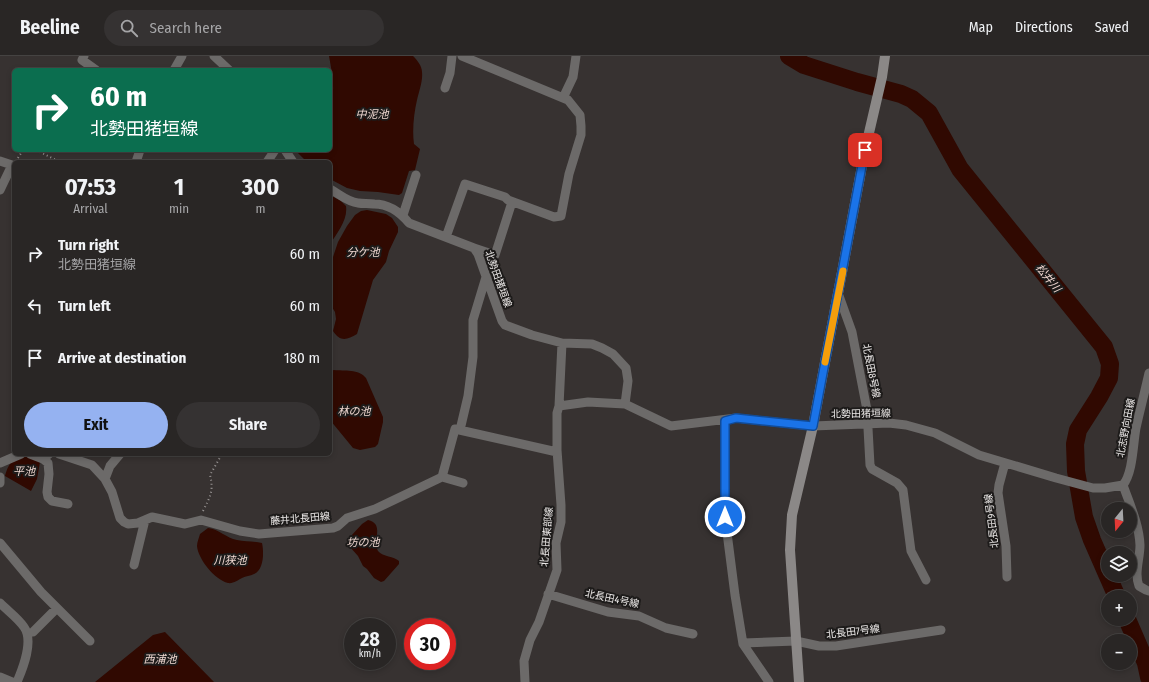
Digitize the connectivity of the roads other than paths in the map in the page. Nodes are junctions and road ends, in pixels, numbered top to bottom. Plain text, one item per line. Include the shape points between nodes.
1 (84, 56) edge
2 (182, 56) edge
3 (214, 56) edge
4 (452, 56) edge
5 (462, 56) edge
6 (576, 56) edge
7 (885, 56) edge
8 (93, 68) edge
9 (175, 68) edge
10 (227, 68) edge
11 (445, 88) dead end
12 (563, 98) junction
13 (0, 161) edge
14 (416, 175) dead end
15 (0, 190) edge
16 (332, 190) edge
17 (512, 202) junction
18 (403, 215) junction
19 (446, 237) junction
20 (474, 248) junction
21 (486, 277) junction
22 (838, 293) junction
23 (562, 343) junction
24 (1149, 373) edge
25 (625, 404) junction
26 (559, 406) junction
27 (725, 421) junction
28 (869, 424) junction
29 (813, 426) junction
30 (460, 430) junction
31 (557, 452) junction
32 (16, 456) edge
33 (65, 456) edge
34 (118, 456) edge
35 (46, 457) edge
36 (0, 463) edge
37 (1005, 463) junction
38 (0, 477) edge
39 (442, 477) junction
40 (105, 479) junction
41 (0, 483) edge
42 (464, 483) dead end
43 (1123, 485) junction
44 (68, 504) dead end
45 (145, 520) junction
46 (0, 543) edge
47 (134, 566) dead end
48 (1007, 577) dead end
49 (926, 580) dead end
50 (1149, 590) edge
51 (548, 594) junction
52 (1, 606) edge
53 (57, 608) junction
54 (942, 630) dead end
55 (33, 632) dead end
56 (693, 634) dead end
57 (90, 641) dead end
58 (796, 641) junction
59 (743, 643) junction
60 (0, 677) edge
61 (12, 682) edge
62 (18, 682) edge
63 (525, 682) edge
64 (768, 682) edge
65 (799, 682) edge

1 - 8 street via 82,60
2 - 9 street
3 - 10 street
4 - 11 street
5 - 12 street
6 - 12 street via 573,77
7 - 22 street
12 - 17 street via 568,100 580,115 581,135 569,174 561,216
13 - 15 street via 12,165
14 - 18 street
16 - 18 street, 北勢田猪垣線 via 352,202 380,204
17 - 19 street via 505,197 465,184
17 - 20 street via 495,255
18 - 19 street, 北勢田猪垣線 via 409,223
19 - 20 street, 北勢田猪垣線
20 - 21 street, 北勢田猪垣線
21 - 23 street, 北勢田猪垣線 via 505,325
21 - 30 street via 473,320 473,357
22 - 28 street, 北長田8号線 via 852,332
22 - 29 street
23 - 25 street, 北勢田猪垣線 via 592,344 620,360 626,368 628,381
23 - 26 street, 北長田東部線
24 - 43 street, 北志野向田線 via 1127,480
25 - 26 street via 588,402
25 - 27 street, 北勢田猪垣線 via 672,426
26 - 31 street, 北長田東部線
27 - 29 street, 北勢田猪垣線 via 736,418
27 - 59 street via 725,517
28 - 29 street, 北勢田猪垣線
28 - 37 street, 北勢田猪垣線 via 889,423 923,429 979,455
28 - 49 street, 北長田8号線 via 870,465 903,490 911,551
29 - 58 street via 792,515 790,550
30 - 31 street
30 - 39 street via 455,429
31 - 51 street, 北長田東部線 via 561,522 556,543 556,570
32 - 36 street
33 - 40 street, 藤井北長田線 via 92,465
34 - 40 street via 110,466
35 - 44 street via 49,474 48,497 52,501
37 - 43 street, 北勢田猪垣線 via 1093,488
37 - 48 street, 北長田9号線 via 998,493 1006,546
38 - 41 street
39 - 42 street
39 - 45 street, 藤井北長田線 via 374,509 347,518 333,528 259,534 240,532 202,520 185,524 152,517
40 - 45 street, 藤井北長田線 via 120,518 133,524
43 - 50 street via 1138,527 1140,546 1136,580 1139,586
45 - 47 street
46 - 53 street
51 - 56 street, 北長田4号線 via 608,612 639,616 666,628
51 - 63 street, 北長田東部線 via 524,661
52 - 62 street via 27,634 27,651
53 - 55 street
53 - 57 street
54 - 58 street, 北長田7号線 via 836,646 819,646
58 - 59 street, 北長田7号線
58 - 65 street
59 - 64 street
60 - 61 street

